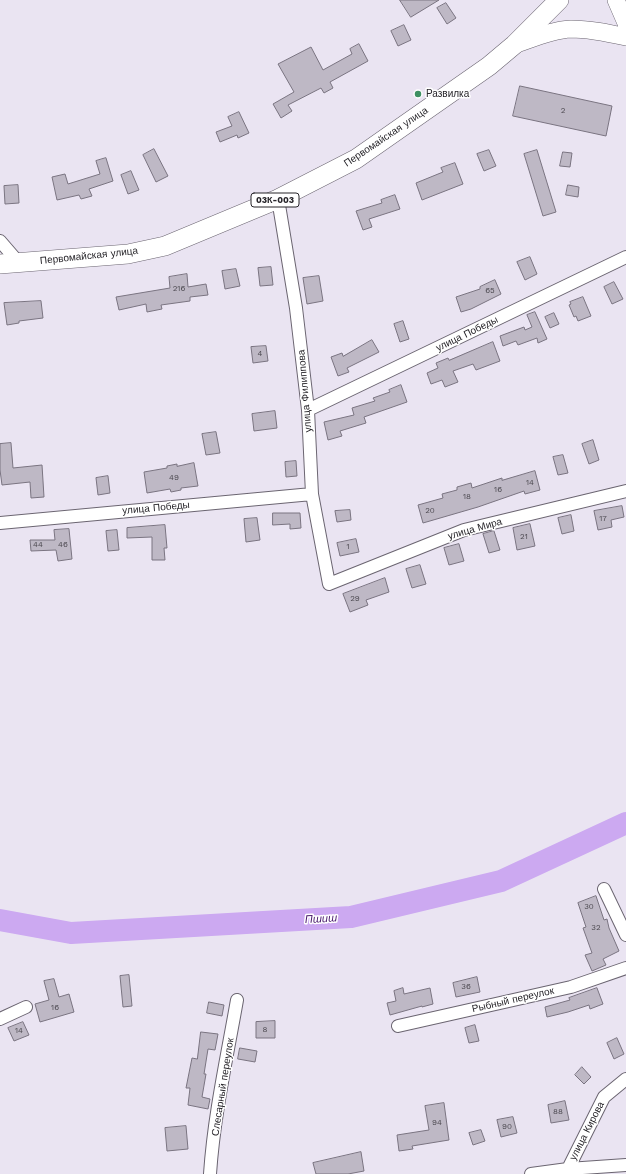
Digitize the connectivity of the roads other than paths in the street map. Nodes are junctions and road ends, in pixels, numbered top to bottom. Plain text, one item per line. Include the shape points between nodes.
1 (559, 0) edge
2 (616, 0) edge
3 (626, 22) edge
4 (626, 37) edge
5 (514, 45) junction
6 (278, 199) junction
7 (0, 241) edge
8 (626, 257) edge
9 (19, 263) junction
10 (0, 264) edge
11 (308, 410) junction
12 (626, 491) edge
13 (312, 494) junction
14 (0, 523) edge
15 (329, 584) joint
16 (604, 888) dead end
17 (626, 935) edge
18 (626, 968) edge
19 (237, 1000) dead end
20 (26, 1007) dead end
21 (0, 1019) edge
22 (398, 1026) dead end
23 (626, 1079) edge
24 (626, 1165) edge
25 (568, 1169) junction
26 (210, 1174) edge
27 (531, 1174) edge

1 - 5 main road, Первомайская улица / 03К-003
2 - 3 main road
4 - 5 main road via 599,31 570,29 544,34
5 - 6 main road, Первомайская улица / 03К-003 via 489,66 356,159
6 - 9 main road, Первомайская улица / 03К-003 via 165,246 128,254
6 - 11 street, улица Филиппова via 296,308
7 - 9 street
8 - 11 street, улица Победы
9 - 10 main road, Первомайская улица / 03К-003
11 - 13 street, улица Филиппова
12 - 15 street, улица Мира via 464,530
13 - 14 street, улица Победы
13 - 15 street, улица Филиппова
16 - 17 street
18 - 22 street, Рыбный переулок via 571,987
19 - 26 street, Слесарный переулок
20 - 21 street
23 - 25 street, улица Кирова via 604,1097
24 - 25 street, улица Кирова
25 - 27 street, улица Кирова

